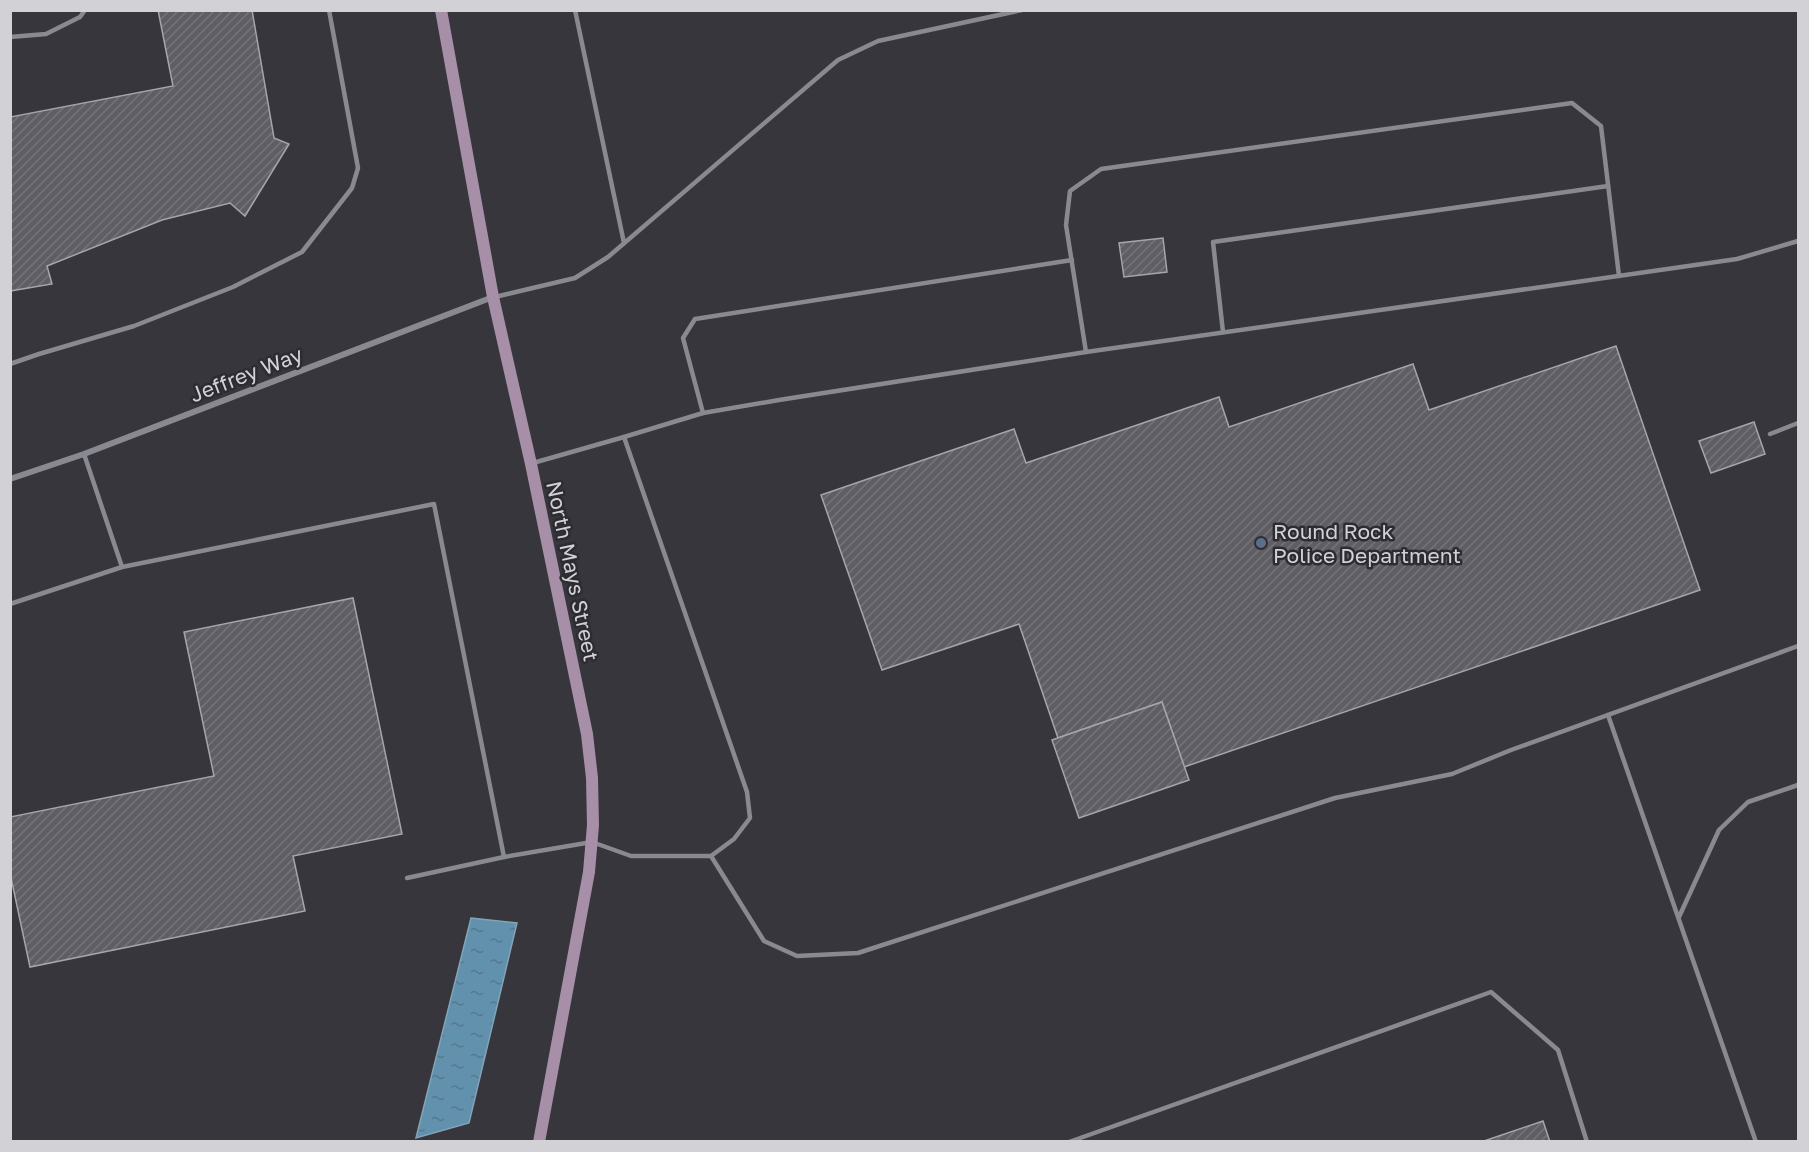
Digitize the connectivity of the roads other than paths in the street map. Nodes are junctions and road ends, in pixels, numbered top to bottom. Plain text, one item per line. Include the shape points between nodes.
1 (85, 10) edge
2 (329, 10) edge
3 (441, 10) edge
4 (575, 10) edge
5 (1022, 10) edge
6 (10, 37) edge
7 (1608, 186) junction
8 (1798, 242) edge
9 (624, 243) junction
10 (1072, 260) junction
11 (1619, 276) junction
12 (493, 297) junction
13 (1223, 332) junction
14 (1086, 352) junction
15 (10, 364) edge
16 (703, 413) junction
17 (1798, 423) edge
18 (1770, 434) dead end
19 (624, 437) junction
20 (84, 454) junction
21 (531, 464) junction
22 (10, 479) edge
23 (122, 567) junction
24 (10, 604) edge
25 (1798, 646) edge
26 (1608, 715) junction
27 (1798, 785) edge
28 (592, 842) junction
29 (504, 856) junction
30 (711, 856) junction
31 (407, 878) dead end
32 (1678, 917) junction
33 (539, 1142) edge
34 (1069, 1142) edge
35 (1587, 1142) edge
36 (1756, 1142) edge

1 - 6 lane via 80,17 46,34
2 - 15 lane via 358,168 352,188 302,252 233,287 134,326
3 - 12 main road, North Mays Street
4 - 9 lane
5 - 9 lane via 878,40 838,60
7 - 10 lane via 1601,126 1572,103 1101,169 1070,191 1066,225
7 - 11 lane
7 - 13 lane via 1213,242
8 - 11 lane via 1737,259
9 - 12 lane via 574,278
10 - 14 lane
10 - 16 lane via 695,319 683,338
11 - 13 lane
12 - 20 street, Jeffrey Way
12 - 21 main road, North Mays Street
13 - 14 lane
14 - 16 lane
16 - 19 lane
17 - 18 lane
19 - 21 lane
19 - 30 lane via 747,792 750,818 734,839
20 - 22 street, Jeffrey Way
20 - 23 lane
21 - 28 main road, North Mays Street via 587,734
23 - 24 lane
23 - 29 lane via 434,504
25 - 26 lane
26 - 30 lane via 1452,774 1335,798 858,952 798,957 764,941
26 - 32 lane
27 - 32 lane via 1748,802 1719,830
28 - 29 lane
28 - 30 lane via 631,856
28 - 33 main road, North Mays Street via 590,872
29 - 31 lane
32 - 36 lane
34 - 35 lane via 1491,992 1557,1050

